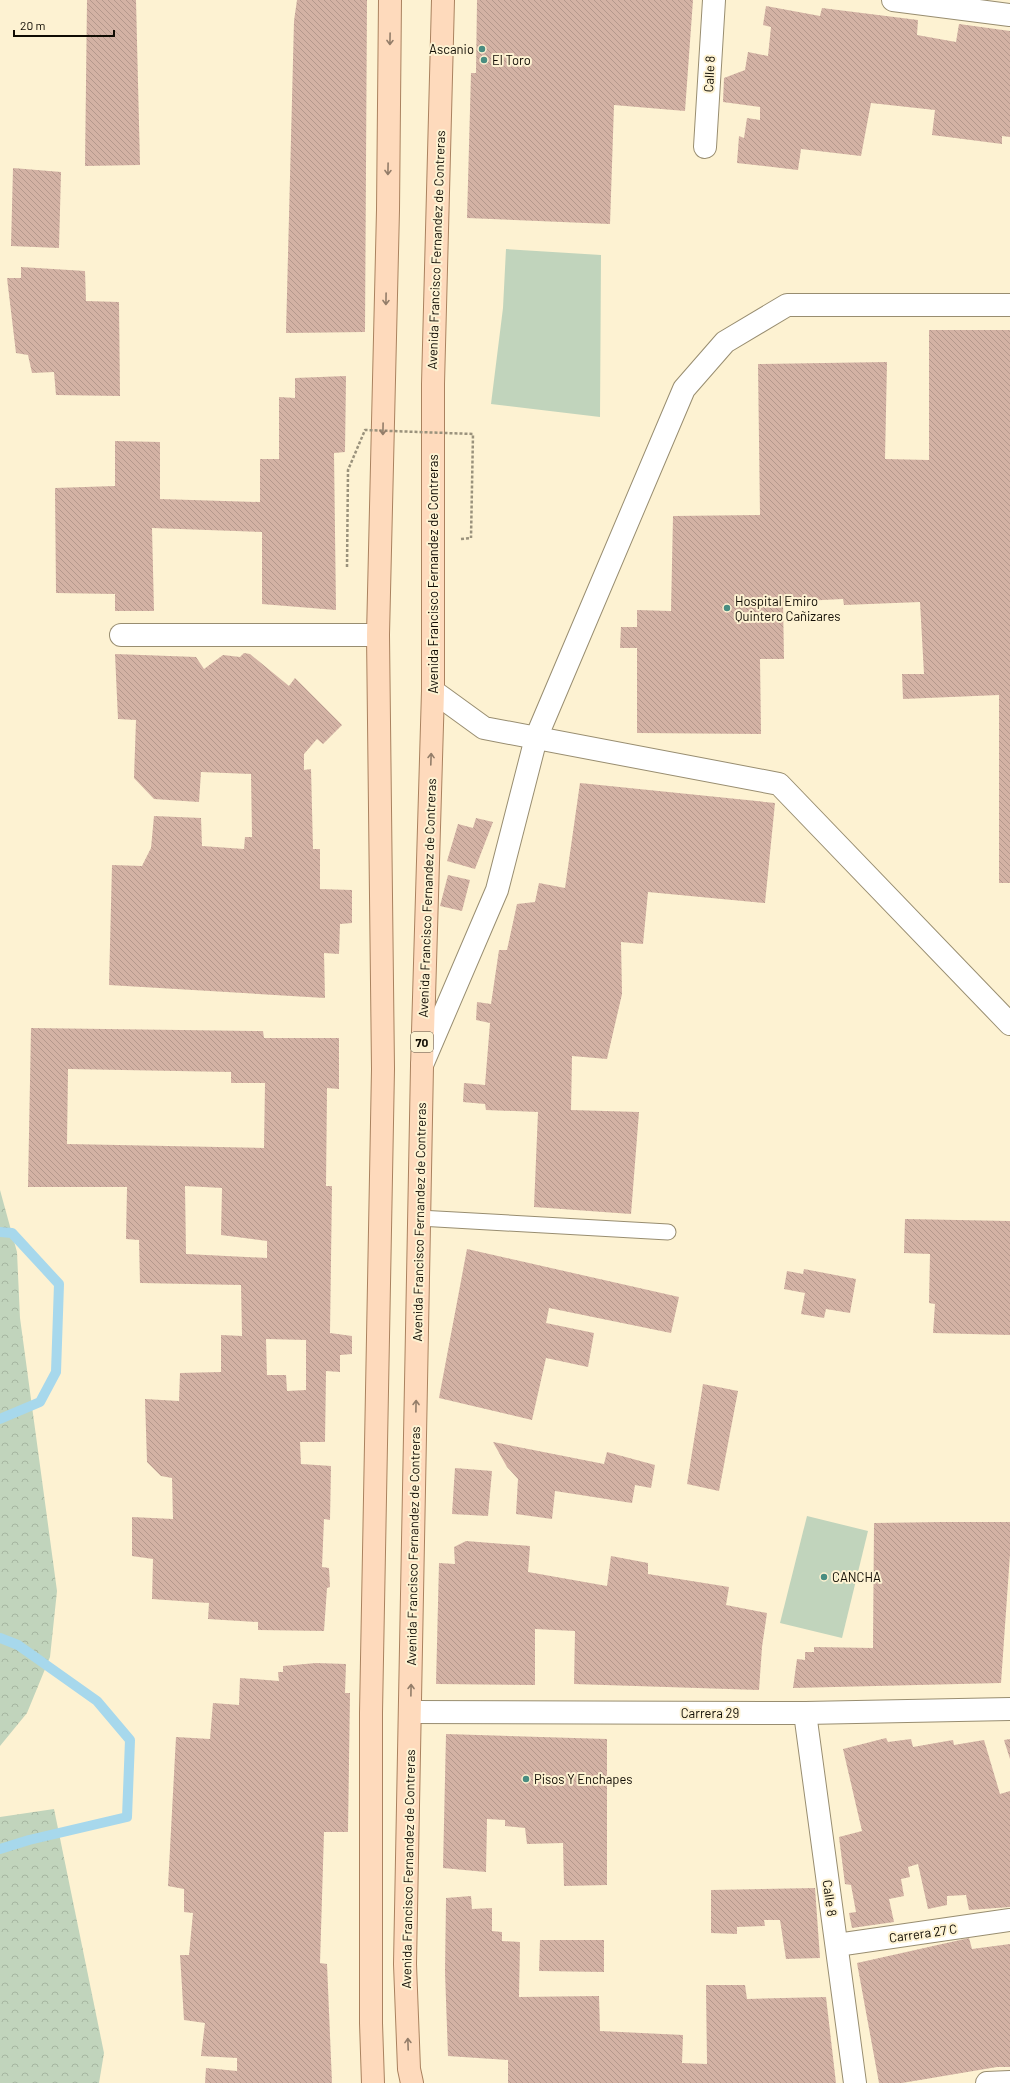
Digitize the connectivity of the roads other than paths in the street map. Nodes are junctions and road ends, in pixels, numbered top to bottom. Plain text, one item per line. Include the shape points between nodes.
1 (390, 0) edge
2 (443, 0) edge
3 (714, 0) edge
4 (894, 0) edge
5 (1010, 15) edge
6 (705, 147) dead end
7 (1010, 305) edge
8 (121, 634) dead end
9 (378, 635) junction
10 (433, 691) junction
11 (536, 738) junction
12 (1010, 1024) edge
13 (422, 1066) junction
14 (419, 1218) junction
15 (668, 1232) dead end
16 (1010, 1708) edge
17 (411, 1712) junction
18 (805, 1713) junction
19 (1010, 1920) edge
20 (836, 1945) junction
21 (1010, 2082) edge
22 (373, 2083) edge
23 (412, 2083) edge
24 (855, 2083) edge
25 (987, 2083) edge

1 -> 9 main road
2 - 10 main road, Avenida Francisco Fernandez de Contreras / 70 via 433,384
3 - 6 street, Calle 8
4 - 5 street
7 - 11 street via 787,305 725,342 684,389
8 - 9 street
9 - 22 main road via 383,1070 371,1721
10 - 11 street via 484,728
13 -> 10 main road, Avenida Francisco Fernandez de Contreras / 70
11 - 12 street via 779,784
11 - 13 street via 497,890
13 - 14 main road, Avenida Francisco Fernandez de Contreras / 70
14 - 15 lane
17 -> 14 main road, Avenida Francisco Fernandez de Contreras / 70
16 - 18 street, Carrera 29
17 - 18 street, Carrera 29
23 -> 17 main road, Avenida Francisco Fernandez de Contreras / 70 via 409,2069 405,1964
18 - 20 street, Calle 8
19 - 20 street, Carrera 27 C
20 - 24 street, Calle 8
21 - 25 street

